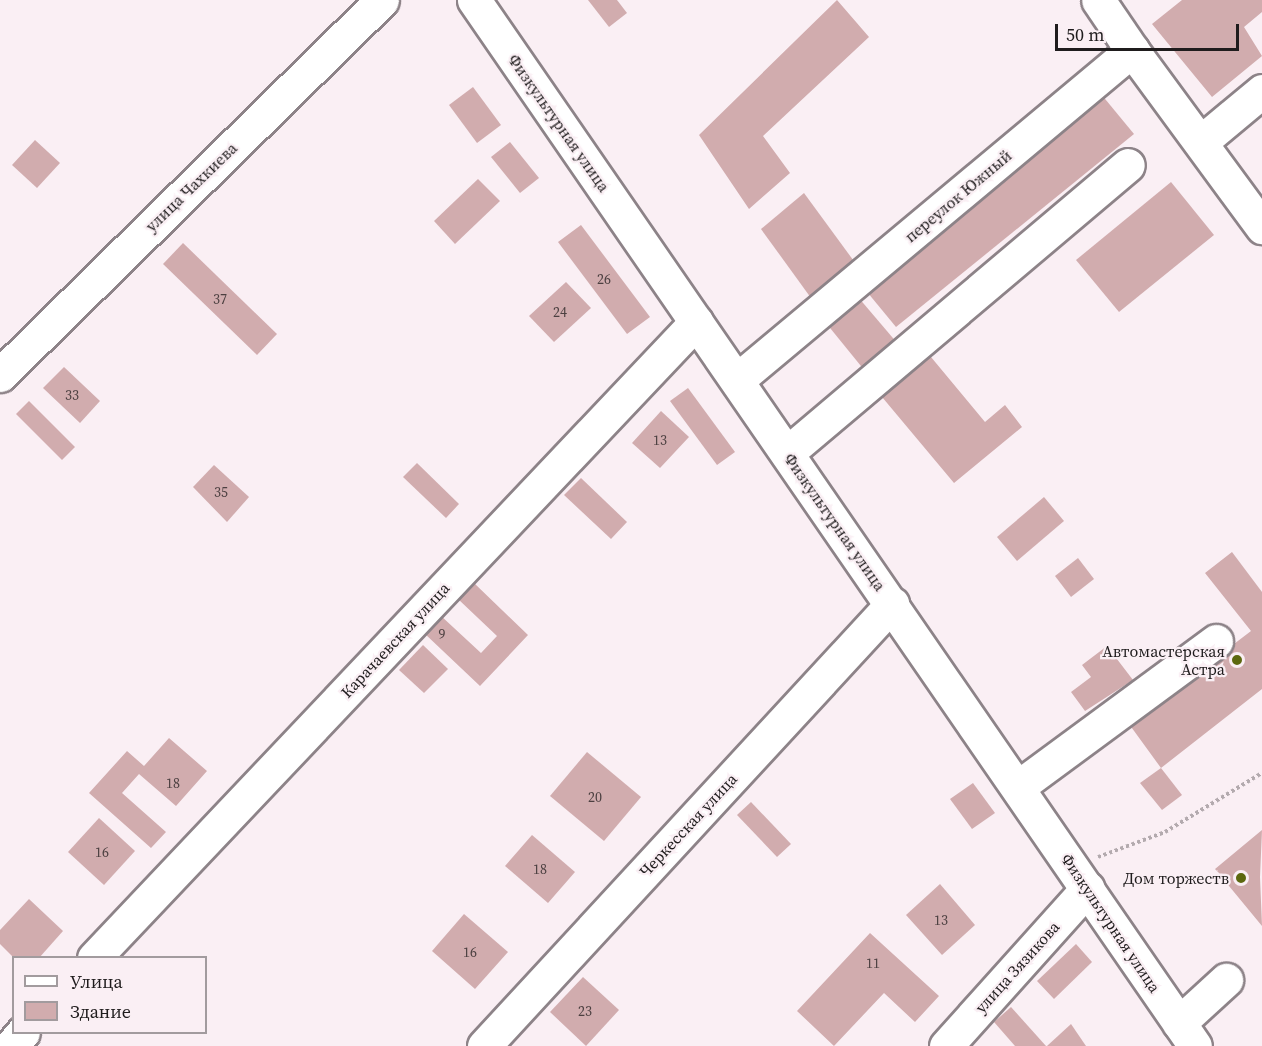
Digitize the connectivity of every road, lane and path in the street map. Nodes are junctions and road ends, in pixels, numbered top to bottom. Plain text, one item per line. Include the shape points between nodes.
1 (382, 0) edge
2 (474, 0) edge
3 (1098, 0) edge
4 (1132, 50) junction
5 (1262, 91) edge
6 (1202, 141) junction
7 (1128, 165) dead end
8 (1262, 227) edge
9 (696, 321) junction
10 (0, 375) edge
11 (737, 380) junction
12 (787, 453) junction
13 (892, 604) junction
14 (1216, 641) dead end
15 (1262, 773) edge
16 (1018, 787) junction
17 (1081, 877) junction
18 (95, 956) edge
19 (1226, 980) dead end
20 (21, 1034) edge
21 (1187, 1034) edge
22 (11, 1046) edge
23 (484, 1046) edge
24 (946, 1046) edge

1 - 10 street, улица Чахкиева
2 - 9 street, Физкультурная улица
3 - 4 street
4 - 6 street
4 - 11 street, переулок Южный
5 - 6 street
6 - 8 street
7 - 12 street
9 - 11 street, Физкультурная улица
9 - 18 street, Карачаевская улица
11 - 12 street, Физкультурная улица
12 - 13 street, Физкультурная улица
13 - 16 street, Физкультурная улица
13 - 23 street, Черкесская улица
14 - 16 street
15 - 17 path
16 - 17 street, Физкультурная улица
17 - 21 street, Физкультурная улица
17 - 24 street, улица Зязикова
19 - 21 street
20 - 22 street

